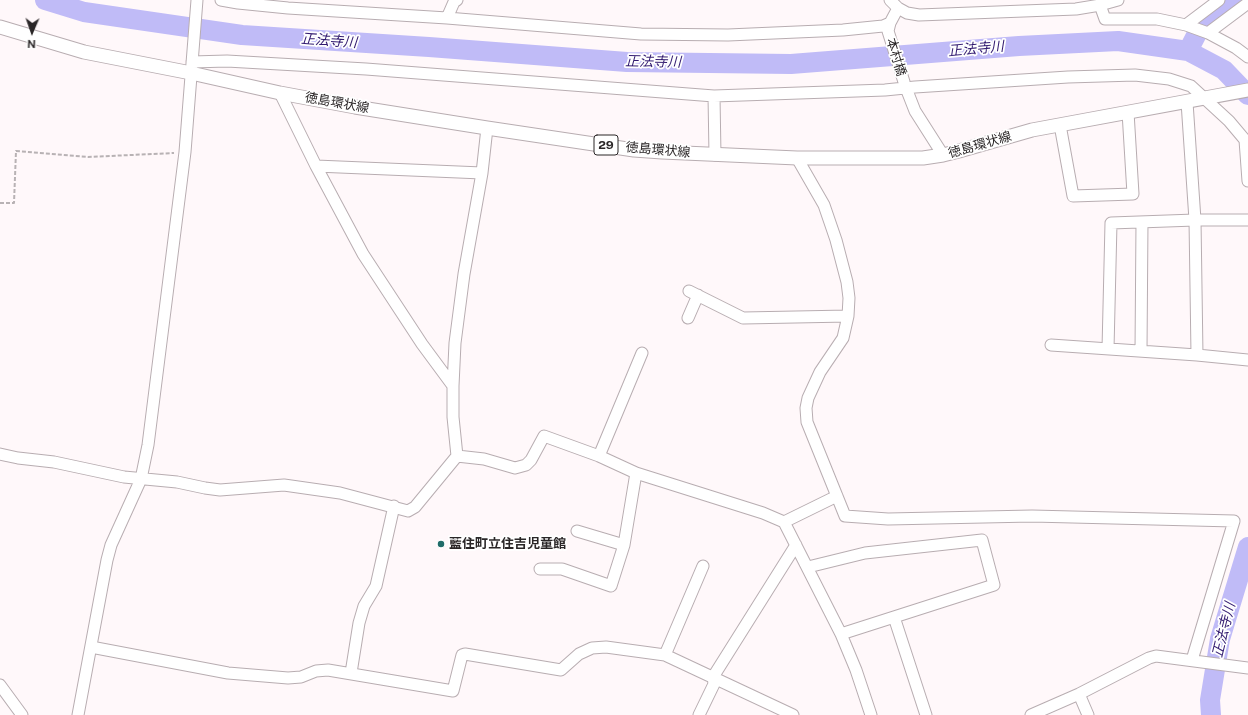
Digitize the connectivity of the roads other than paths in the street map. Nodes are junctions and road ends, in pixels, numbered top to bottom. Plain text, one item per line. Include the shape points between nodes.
1 (221, 0) edge
2 (457, 0) edge
3 (1118, 0) edge
4 (1219, 0) edge
5 (197, 1) edge
6 (1248, 3) edge
7 (894, 4) edge
8 (1100, 5) junction
9 (447, 18) junction
10 (1189, 26) junction
11 (0, 27) edge
12 (889, 27) junction
13 (1206, 32) junction
14 (1248, 57) edge
15 (191, 64) junction
16 (905, 85) junction
17 (1248, 90) edge
18 (280, 94) junction
19 (714, 96) junction
20 (1210, 97) junction
21 (1188, 102) junction
22 (1128, 112) junction
23 (1060, 124) junction
24 (487, 128) junction
25 (715, 155) junction
26 (943, 155) junction
27 (797, 158) junction
28 (316, 166) junction
29 (482, 173) junction
30 (1248, 181) edge
31 (1195, 220) junction
32 (1248, 220) edge
33 (1142, 222) junction
34 (848, 316) junction
35 (688, 318) dead end
36 (1052, 345) dead end
37 (1108, 349) junction
38 (1141, 351) junction
39 (642, 353) dead end
40 (1197, 355) junction
41 (1248, 360) edge
42 (453, 386) junction
43 (0, 454) edge
44 (457, 456) junction
45 (599, 456) junction
46 (636, 473) junction
47 (141, 479) junction
48 (837, 496) junction
49 (394, 506) junction
50 (784, 522) junction
51 (577, 531) dead end
52 (624, 545) junction
53 (796, 545) junction
54 (703, 566) dead end
55 (540, 568) dead end
56 (808, 568) junction
57 (894, 618) junction
58 (841, 634) junction
59 (91, 647) junction
60 (665, 655) junction
61 (1195, 660) junction
62 (1243, 667) edge
63 (352, 673) junction
64 (713, 677) junction
65 (0, 685) edge
66 (1080, 694) junction
67 (22, 715) edge
68 (78, 715) edge
69 (700, 715) edge
70 (793, 715) edge
71 (871, 715) edge
72 (926, 715) edge
73 (1031, 715) edge
74 (1088, 715) edge

1 - 9 street via 288,8
2 - 9 street
3 - 8 street
4 - 10 street
5 - 15 street
6 - 13 street
7 - 8 street via 907,13 919,15 1054,11
7 - 12 street
8 - 10 street via 1105,19 1157,19
9 - 12 street via 641,34 728,35
10 - 13 street
11 - 15 main road, 徳島環状線 / 29 via 84,52
12 - 16 street, 本村橋
13 - 14 street
15 - 18 main road, 徳島環状線 / 29
15 - 19 street via 227,61 366,69
15 - 47 street via 185,152 148,444
16 - 19 street via 885,90
16 - 20 street via 1135,75 1169,79 1191,86
16 - 26 street, 本村橋 via 915,111
17 - 20 main road, 徳島環状線 / 29
18 - 24 main road, 徳島環状線 / 29
18 - 28 street
19 - 25 street
20 - 21 main road, 徳島環状線 / 29
20 - 30 street via 1245,140
21 - 22 main road, 徳島環状線 / 29
21 - 31 street
22 - 23 main road, 徳島環状線 / 29
22 - 23 street via 1133,194 1073,196
23 - 26 main road, 徳島環状線 / 29
24 - 25 main road, 徳島環状線 / 29 via 634,150
24 - 29 street
25 - 27 main road, 徳島環状線 / 29
26 - 27 main road, 徳島環状線 / 29 via 923,158
27 - 34 street via 824,205 836,240 847,282
28 - 29 street
28 - 42 street via 363,254
29 - 42 street via 464,274 455,343
31 - 32 street
31 - 33 street
31 - 40 street
33 - 37 street via 1111,223
33 - 38 street
34 - 35 street via 743,318 694,293
34 - 48 street via 843,338 820,372 806,408 807,422
36 - 37 street
37 - 38 street
38 - 40 street
39 - 45 street
40 - 41 street
42 - 44 street
43 - 47 street
44 - 45 street via 484,459 515,468 532,460 544,436
44 - 49 street via 415,507 408,511
45 - 46 street
46 - 50 street
46 - 52 street
47 - 49 street via 220,490 284,485 340,493
47 - 59 street via 111,545
48 - 50 street
48 - 61 street via 845,516 888,519 1032,516 1234,521
49 - 63 street via 376,586 364,606 359,623
50 - 53 street
51 - 52 street
52 - 55 street via 611,586 562,569
53 - 56 street
53 - 64 street
54 - 60 street
56 - 57 street via 865,553 982,540 994,585
56 - 58 street
57 - 58 street
57 - 72 street
58 - 71 street
59 - 63 street via 228,673 264,677 301,678 316,671 328,670
59 - 68 street
60 - 63 street via 606,647 592,648 579,654 561,670 465,654 462,656 453,691
60 - 64 street
61 - 62 street
61 - 66 street via 1161,656 1149,658
64 - 69 street via 714,684
64 - 70 street
65 - 67 street
66 - 73 street
66 - 74 street

